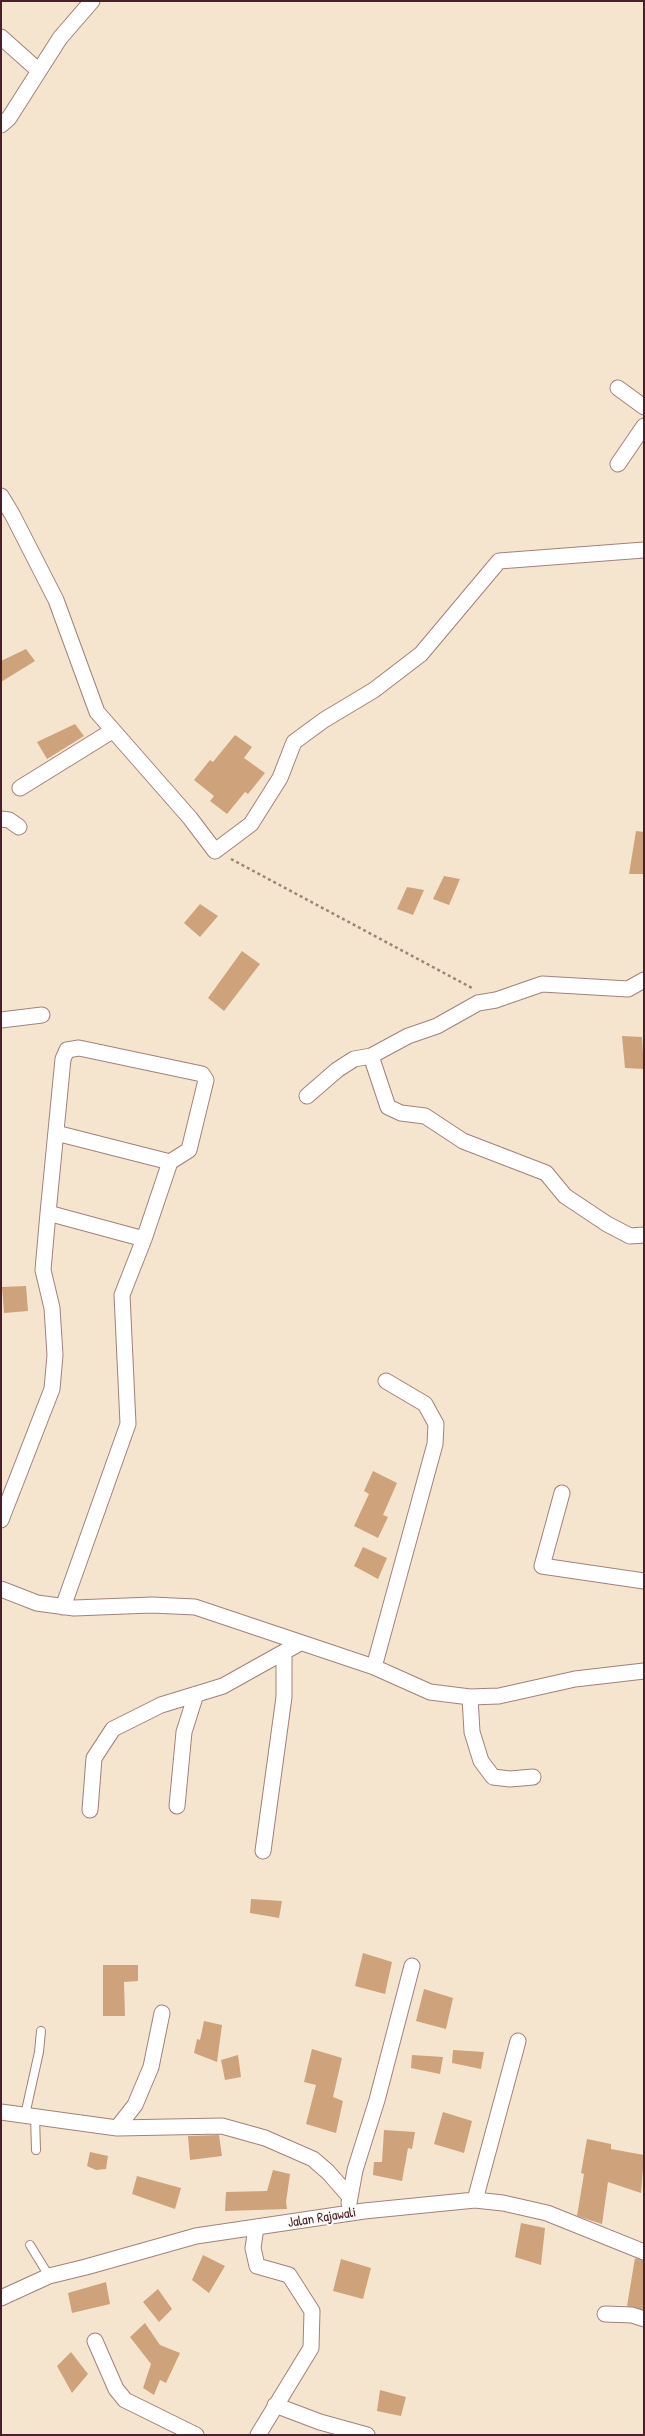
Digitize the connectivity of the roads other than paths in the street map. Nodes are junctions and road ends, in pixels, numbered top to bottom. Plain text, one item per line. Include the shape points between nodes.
1 (92, 1) edge
2 (1, 37) edge
3 (39, 71) junction
4 (1, 125) edge
5 (618, 388) dead end
6 (644, 407) edge
7 (644, 426) edge
8 (618, 464) dead end
9 (1, 496) edge
10 (644, 550) edge
11 (112, 731) junction
12 (20, 788) dead end
13 (1, 819) edge
14 (19, 827) dead end
15 (644, 980) edge
16 (42, 1014) dead end
17 (1, 1020) edge
18 (371, 1056) junction
19 (307, 1096) dead end
20 (56, 1133) junction
21 (170, 1162) junction
22 (48, 1213) junction
23 (644, 1235) edge
24 (144, 1239) junction
25 (386, 1381) dead end
26 (562, 1492) dead end
27 (1, 1520) edge
28 (644, 1581) edge
29 (1, 1589) edge
30 (63, 1607) junction
31 (300, 1642) junction
32 (284, 1652) junction
33 (374, 1667) junction
34 (644, 1667) edge
35 (196, 1694) junction
36 (470, 1697) junction
37 (533, 1777) dead end
38 (177, 1806) dead end
39 (90, 1810) dead end
40 (263, 1851) dead end
41 (412, 1966) dead end
42 (162, 2013) dead end
43 (41, 2031) dead end
44 (518, 2041) dead end
45 (1, 2112) edge
46 (30, 2116) junction
47 (117, 2128) junction
48 (36, 2150) dead end
49 (350, 2197) junction
50 (475, 2200) junction
51 (349, 2214) junction
52 (256, 2228) junction
53 (30, 2245) dead end
54 (644, 2252) edge
55 (49, 2276) junction
56 (1, 2298) edge
57 (605, 2314) dead end
58 (644, 2319) edge
59 (95, 2341) dead end
60 (275, 2406) junction
61 (196, 2435) edge
62 (258, 2435) edge
63 (367, 2435) edge

1 - 3 street via 60,38
2 - 3 street
3 - 4 street via 9,118
5 - 6 street
7 - 8 street
9 - 11 street via 56,600 97,712
10 - 11 street via 499,561 422,654 374,690 324,720 294,742 280,778 252,824 215,851 190,818
11 - 12 street
13 - 14 street via 9,820
15 - 18 street via 628,989 542,984 496,1000 478,1003 437,1026 408,1036
16 - 17 street
18 - 19 street via 354,1059
18 - 23 street via 388,1107 425,1116 463,1141 546,1173 565,1196 607,1224 630,1236
20 - 21 street
20 - 21 street via 63,1059 67,1050 79,1048 202,1074 206,1080 189,1150
20 - 22 street
21 - 24 street
22 - 24 street
22 - 27 street via 44,1270 52,1308 55,1355 52,1390
24 - 30 street via 122,1295 128,1424
25 - 33 street via 425,1404 436,1424 435,1444
26 - 28 street via 542,1566
29 - 30 street via 37,1603
30 - 31 street via 195,1607
31 - 32 street
31 - 33 street
32 - 35 street via 223,1686
32 - 40 street via 284,1697
33 - 36 street via 430,1692
34 - 36 street via 499,1696
35 - 38 street via 184,1732
35 - 39 street via 161,1705 114,1729 94,1758
36 - 37 street via 472,1732 481,1761 493,1777
41 - 49 street via 377,2100 355,2170
42 - 47 street via 151,2067 135,2105
43 - 46 lane
44 - 50 street
45 - 46 street
46 - 47 street
46 - 48 lane
47 - 49 street via 222,2126 265,2138 313,2159
49 - 51 street
50 - 51 street, Jalan Rajawali
50 - 54 street, Jalan Rajawali via 503,2203 547,2213
51 - 52 street, Jalan Rajawali
52 - 55 street, Jalan Rajawali via 196,2236
52 - 60 street via 253,2248 257,2266 289,2275 312,2311 311,2348
53 - 55 lane
55 - 56 street, Jalan Rajawali
57 - 58 street via 632,2315
59 - 61 street via 116,2389 125,2400
60 - 62 street
60 - 63 street

